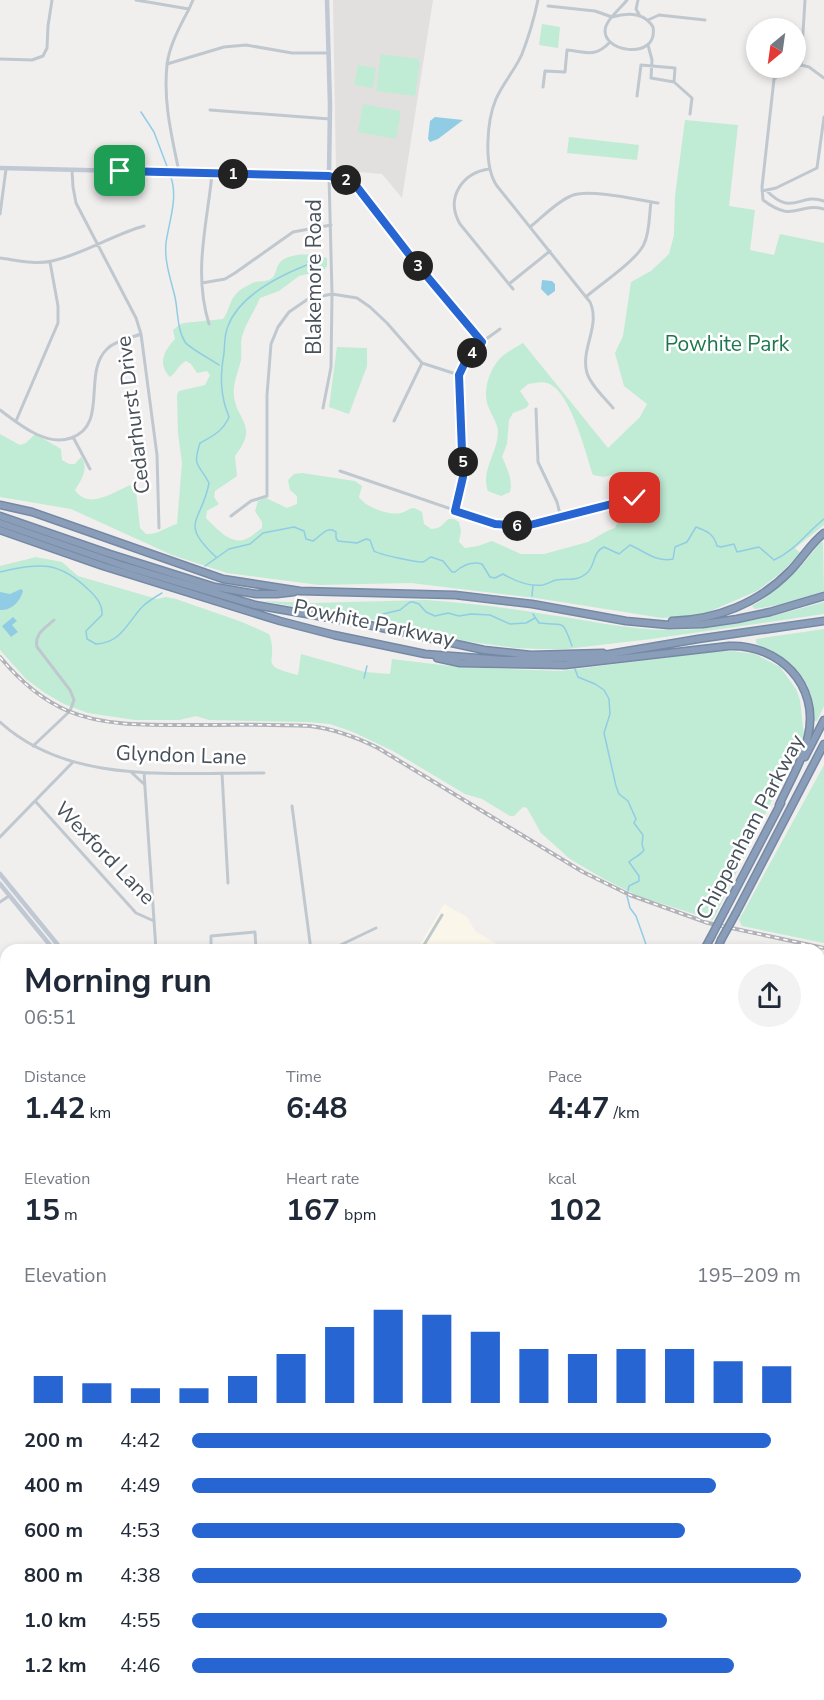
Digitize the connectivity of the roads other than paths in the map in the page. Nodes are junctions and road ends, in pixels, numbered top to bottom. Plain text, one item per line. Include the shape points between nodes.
1 (52, 0) edge
2 (136, 0) edge
3 (193, 0) edge
4 (327, 0) edge
5 (538, 0) edge
6 (627, 0) edge
7 (638, 0) edge
8 (806, 0) edge
9 (548, 6) dead end
10 (189, 9) junction
11 (642, 17) junction
12 (612, 18) junction
13 (805, 18) edge
14 (648, 20) junction
15 (705, 20) dead end
16 (610, 42) junction
17 (648, 45) junction
18 (328, 53) junction
19 (0, 59) edge
20 (167, 64) junction
21 (652, 66) junction
22 (806, 66) edge
23 (775, 78) edge
24 (824, 78) edge
25 (674, 82) junction
26 (543, 87) dead end
27 (637, 96) dead end
28 (210, 110) dead end
29 (690, 114) dead end
30 (824, 117) edge
31 (330, 119) junction
32 (3, 169) edge
33 (490, 169) junction
34 (72, 170) junction
35 (179, 173) junction
36 (212, 174) junction
37 (329, 176) junction
38 (764, 190) junction
39 (824, 201) edge
40 (651, 202) junction
41 (658, 203) dead end
42 (824, 209) edge
43 (0, 214) edge
44 (331, 225) junction
45 (144, 226) dead end
46 (530, 227) junction
47 (98, 246) junction
48 (550, 251) junction
49 (0, 258) edge
50 (50, 261) junction
51 (201, 283) junction
52 (509, 284) junction
53 (513, 290) dead end
54 (332, 294) junction
55 (587, 296) junction
56 (209, 324) dead end
57 (500, 330) dead end
58 (141, 334) junction
59 (482, 342) junction
60 (422, 363) junction
61 (459, 375) junction
62 (323, 408) dead end
63 (613, 408) dead end
64 (0, 410) edge
65 (536, 410) dead end
66 (394, 420) dead end
67 (16, 422) junction
68 (73, 437) junction
69 (90, 470) dead end
70 (340, 471) dead end
71 (635, 498) dead end
72 (0, 505) edge
73 (455, 511) junction
74 (0, 516) edge
75 (231, 516) dead end
76 (561, 518) junction
77 (0, 523) edge
78 (159, 528) dead end
79 (0, 530) edge
80 (824, 533) edge
81 (300, 591) junction
82 (824, 596) edge
83 (591, 616) junction
84 (54, 620) dead end
85 (824, 621) edge
86 (610, 652) junction
87 (425, 654) junction
88 (824, 720) edge
89 (0, 722) edge
90 (824, 744) edge
91 (33, 747) junction
92 (824, 750) edge
93 (73, 762) junction
94 (130, 771) junction
95 (144, 772) junction
96 (222, 772) junction
97 (264, 773) dead end
98 (145, 786) junction
99 (36, 802) junction
100 (779, 805) junction
101 (292, 806) dead end
102 (789, 810) junction
103 (0, 837) edge
104 (0, 874) edge
105 (228, 883) dead end
106 (0, 884) edge
107 (16, 892) junction
108 (10, 896) junction
109 (0, 902) edge
110 (441, 915) dead end
111 (154, 921) junction
112 (376, 928) dead end
113 (49, 944) edge
114 (57, 944) edge
115 (156, 944) edge
116 (212, 944) edge
117 (256, 944) edge
118 (310, 944) edge
119 (343, 944) edge
120 (424, 944) edge
121 (707, 944) edge
122 (720, 944) edge

1 - 19 street via 43,56 32,60
2 - 10 street
3 - 10 street
4 - 18 street, Blakemore Road
5 - 33 street via 518,63 492,110
6 - 12 street
7 - 11 street via 636,11
8 - 13 street
9 - 12 street via 602,13
10 - 20 street
11 - 12 street via 628,14
11 - 14 street
12 - 16 street via 605,29
14 - 15 street via 659,15
14 - 17 street via 654,33
16 - 17 street via 630,50
16 - 26 street via 597,53 567,50 565,72 545,70
17 - 21 street
18 - 20 street via 292,53 246,45 224,47
18 - 31 street, Blakemore Road
20 - 35 street via 167,116
21 - 25 street via 651,78
21 - 25 street via 675,68
21 - 27 street via 640,65
22 - 24 street
23 - 38 street
25 - 29 street via 692,98
28 - 31 street
30 - 38 street via 817,168
31 - 37 street, Blakemore Road
32 - 34 street
32 - 43 street
33 - 46 street via 496,186
33 - 52 street via 463,180 455,194 455,210 460,224
34 - 35 street
34 - 47 street, Cedarhurst Drive via 76,203
35 - 36 street
36 - 37 street
36 - 51 street
37 - 44 street, Blakemore Road
37 - 59 street via 357,187
38 - 39 street via 787,205 810,199
38 - 42 street via 763,200 776,210 790,213
40 - 41 street
40 - 46 street via 574,194
40 - 55 street via 642,248
44 - 51 street via 293,232 236,273
44 - 54 street, Blakemore Road
45 - 47 street
46 - 48 street
47 - 50 street
47 - 58 street, Cedarhurst Drive
48 - 52 street
48 - 55 street
49 - 50 street
50 - 67 street via 58,323
51 - 56 street
52 - 53 street
54 - 60 street via 357,298 370,307
54 - 62 street, Blakemore Road via 331,367
54 - 75 street via 308,299 278,327 271,344 267,396 267,496 251,501
55 - 63 street via 594,318 586,362 588,374
57 - 59 street
58 - 68 street via 108,347 97,364 91,418 85,431
58 - 78 street, Cedarhurst Drive via 157,455
59 - 61 street via 467,358
60 - 61 street
60 - 66 street
61 - 73 street via 463,477
64 - 67 street
65 - 76 street via 538,462
67 - 68 street via 60,442
68 - 69 street
70 - 73 street
71 - 76 street
72 - 81 highway, Powhite Parkway via 32,512 223,579
73 - 76 street via 512,526
74 - 81 highway via 216,587 263,594
77 - 86 highway via 123,566 255,605 483,650 531,655
79 - 87 highway, Powhite Parkway via 243,610
80 - 83 highway via 779,581 730,610 684,620
81 - 83 highway, Powhite Parkway via 455,595
82 - 83 highway, Powhite Parkway via 757,615 703,624 655,624
84 - 91 street via 38,633 36,640 43,657 74,700 69,711
85 - 86 highway, Powhite Parkway
86 - 87 highway, Powhite Parkway via 597,657 535,660
87 - 100 highway via 448,662 552,665 729,646 765,651 796,675 810,710 806,743
88 - 100 highway, Chippenham Parkway
89 - 91 street, Glyndon Lane
90 - 102 highway, Chippenham Parkway
91 - 93 street, Glyndon Lane
92 - 102 highway
93 - 94 street, Glyndon Lane
93 - 99 street
94 - 95 street, Glyndon Lane
94 - 98 street
95 - 96 street, Glyndon Lane
95 - 98 street
96 - 97 street, Glyndon Lane
96 - 105 street
98 - 111 street
99 - 103 street
99 - 111 street, Wexford Lane via 136,913
100 - 121 highway, Chippenham Parkway, bridge
101 - 118 street
102 - 122 highway, Chippenham Parkway, bridge
104 - 107 street
106 - 108 street
107 - 108 street
107 - 114 street
108 - 109 street
108 - 113 street
110 - 120 street
111 - 115 street
112 - 119 street
116 - 117 street via 211,936 255,932

